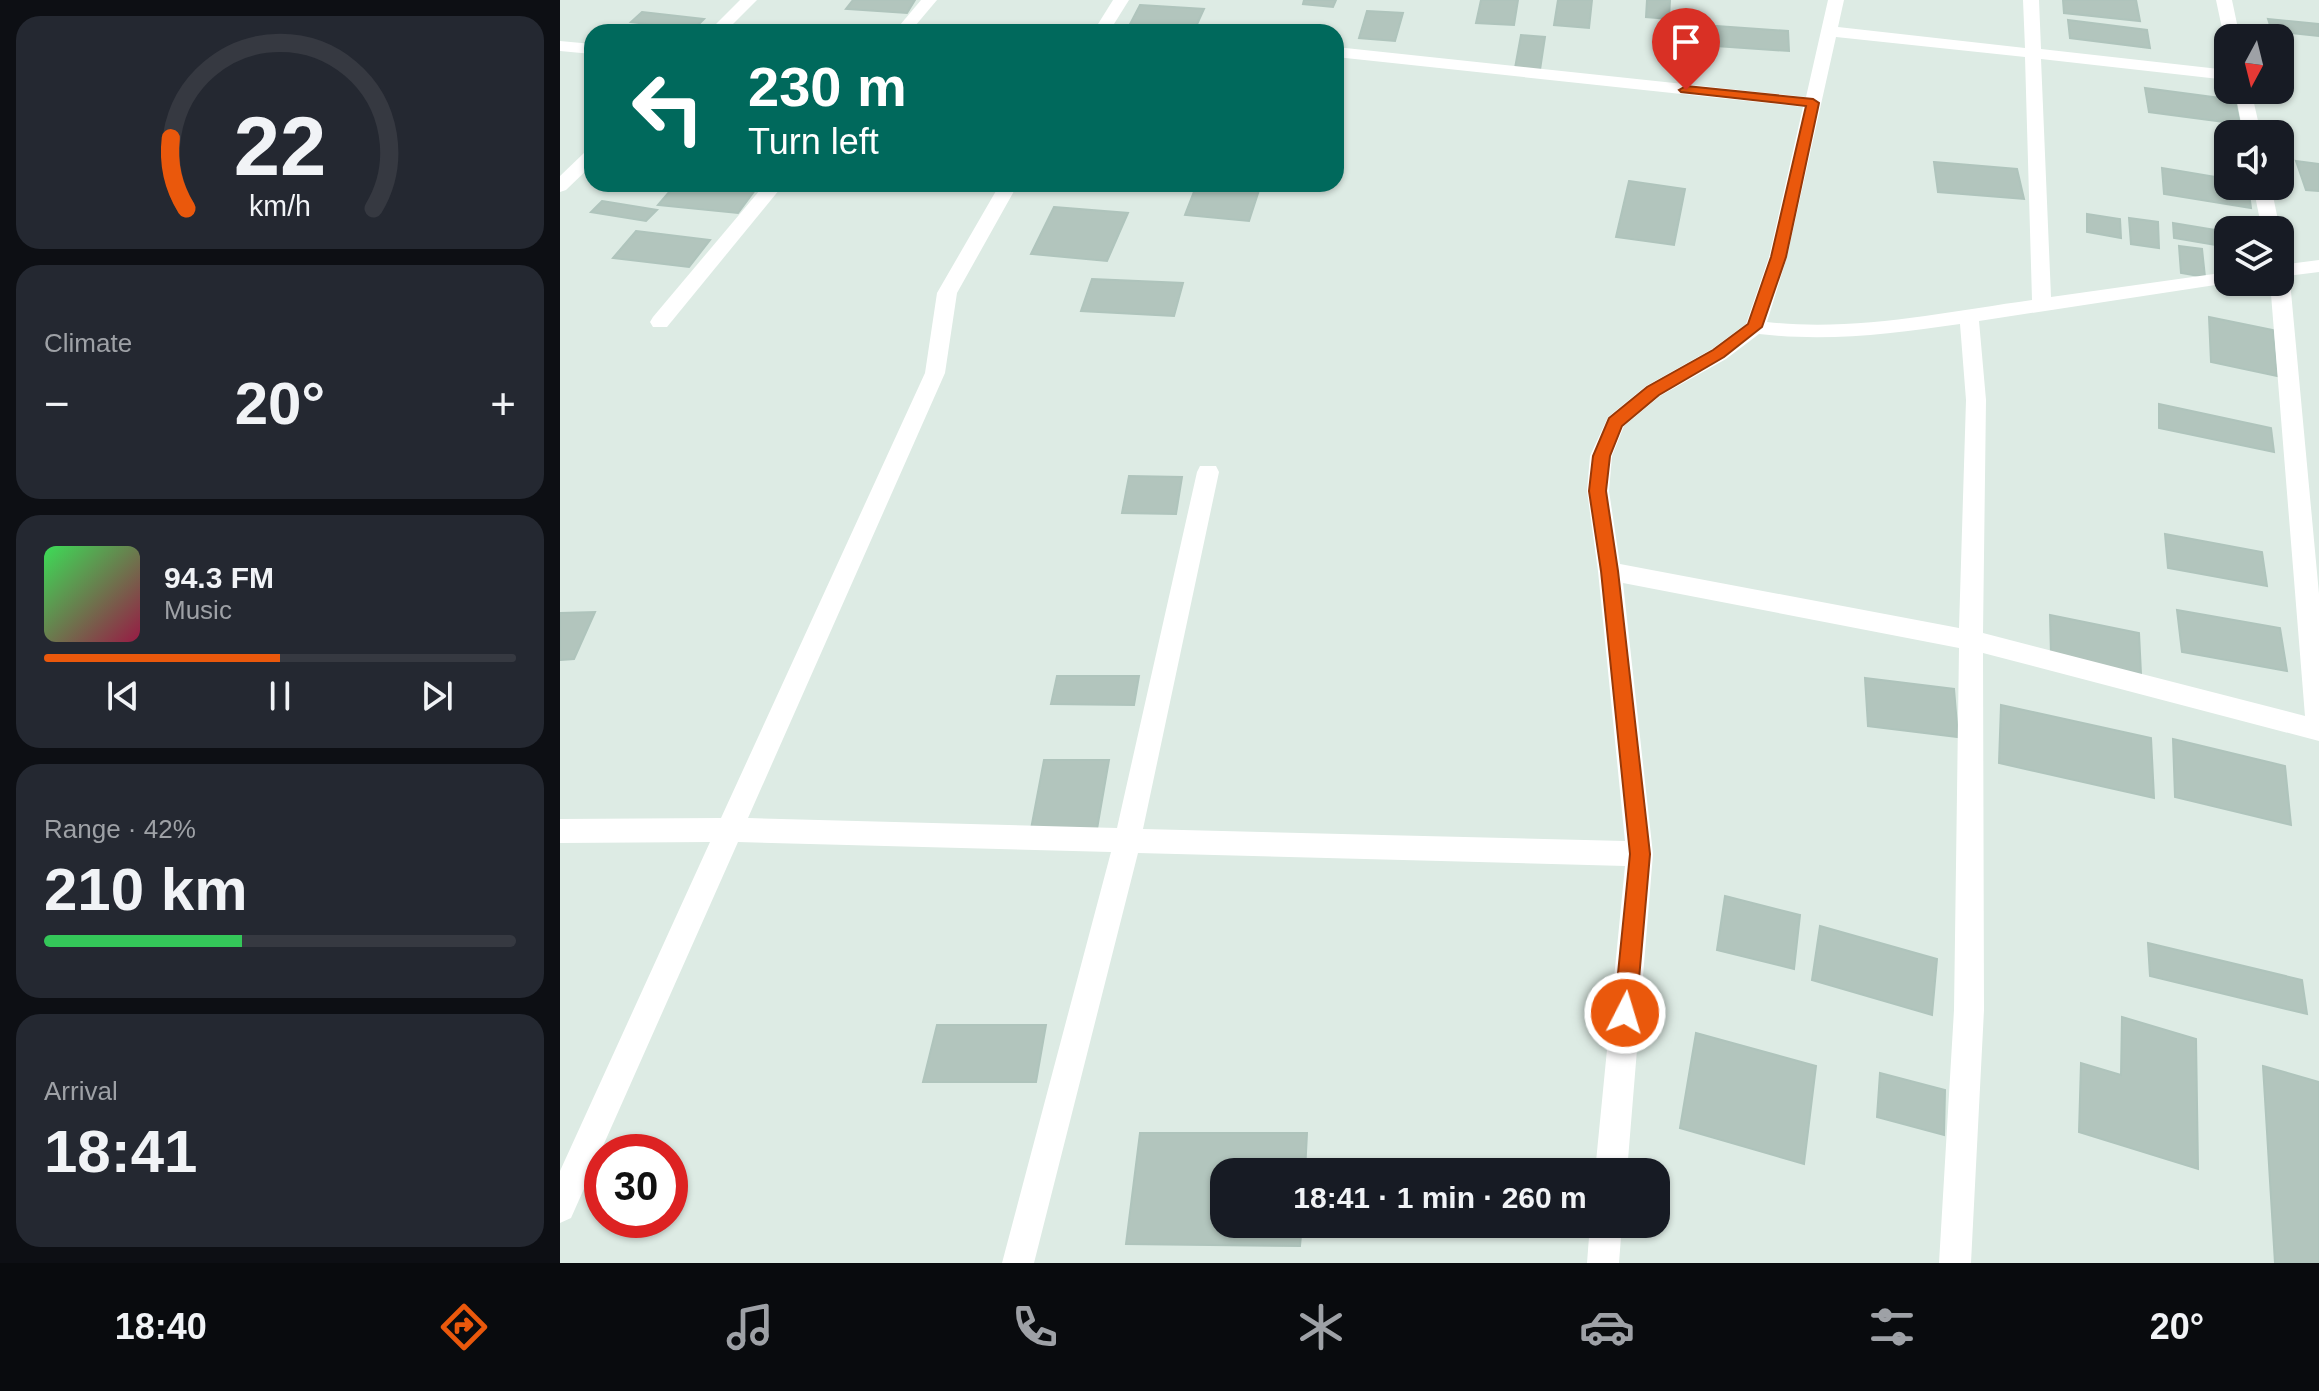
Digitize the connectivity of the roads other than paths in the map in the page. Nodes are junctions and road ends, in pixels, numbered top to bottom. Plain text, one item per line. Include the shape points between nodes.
1 (749, 0) edge
2 (929, 0) edge
3 (1121, 0) edge
4 (1836, 0) edge
5 (2031, 0) edge
6 (2224, 0) edge
7 (724, 24) edge
8 (909, 24) edge
9 (1106, 24) edge
10 (2229, 24) edge
11 (1829, 31) junction
12 (560, 46) edge
13 (584, 48) edge
14 (1344, 53) edge
15 (2035, 54) junction
16 (2214, 73) edge
17 (1813, 103) junction
18 (584, 163) edge
19 (560, 186) edge
20 (768, 192) edge
21 (1004, 192) edge
22 (2319, 266) edge
23 (2294, 269) edge
24 (2214, 280) edge
25 (2281, 296) edge
26 (2042, 305) junction
27 (1969, 315) junction
28 (660, 322) dead end
29 (1755, 327) junction
30 (1208, 472) dead end
31 (1610, 571) junction
32 (1971, 640) junction
33 (2319, 730) edge
34 (730, 830) junction
35 (560, 831) edge
36 (1127, 843) junction
37 (1640, 854) junction
38 (1612, 1158) edge
39 (560, 1207) edge
40 (1605, 1238) edge
41 (1018, 1263) edge
42 (1603, 1263) edge
43 (1955, 1263) edge

1 - 7 street
2 - 8 street
3 - 9 street
4 - 11 street
5 - 15 street
6 - 10 street
11 - 15 street
11 - 17 street
12 - 13 street
14 - 17 street
15 - 16 street
15 - 26 street
17 - 29 street via 1778,257
18 - 19 street
20 - 28 street
21 - 34 street via 947,293 935,373
22 - 23 street
24 - 26 street
25 - 33 street
26 - 27 street
27 - 29 street via 1836,333
27 - 32 street via 1976,400
29 - 31 street via 1653,391 1615,422 1601,456 1598,491
30 - 36 street
31 - 32 street
31 - 37 street
32 - 33 street
32 - 43 street via 1969,1010
34 - 35 street
34 - 36 street
34 - 39 street
36 - 37 street
36 - 41 street
37 - 38 street
40 - 42 street

